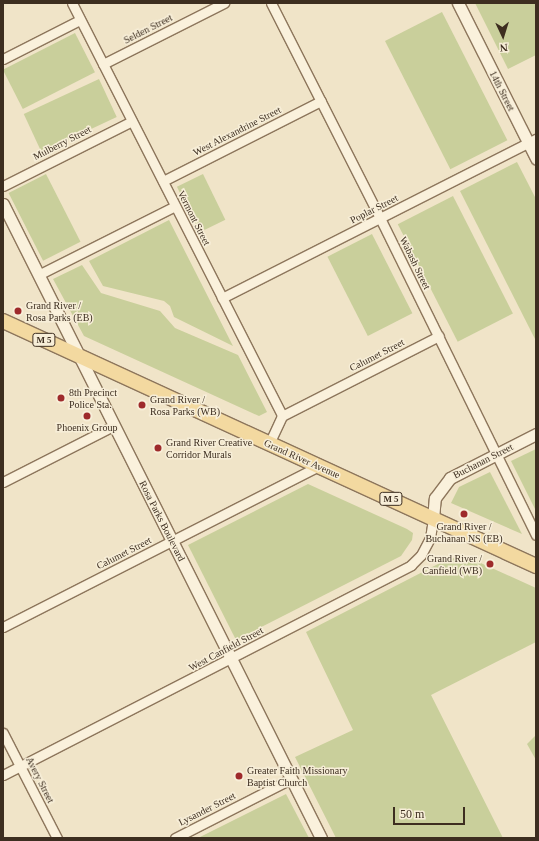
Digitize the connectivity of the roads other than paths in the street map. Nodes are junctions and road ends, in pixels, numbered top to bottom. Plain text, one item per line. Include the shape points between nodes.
1 (72, 3) edge
2 (224, 3) edge
3 (271, 3) edge
4 (458, 3) edge
5 (80, 20) junction
6 (3, 59) edge
7 (103, 64) junction
8 (321, 101) junction
9 (132, 121) junction
10 (532, 141) edge
11 (536, 158) edge
12 (163, 181) junction
13 (3, 186) edge
14 (3, 204) edge
15 (175, 206) junction
16 (380, 218) junction
17 (38, 275) junction
18 (222, 298) junction
19 (3, 321) edge
20 (438, 336) junction
21 (79, 357) junction
22 (282, 416) junction
23 (114, 426) junction
24 (536, 434) edge
25 (268, 444) junction
26 (497, 454) junction
27 (319, 466) junction
28 (3, 482) edge
29 (433, 519) junction
30 (536, 535) edge
31 (172, 541) junction
32 (536, 566) edge
33 (3, 627) edge
34 (231, 658) junction
35 (3, 733) edge
36 (20, 767) junction
37 (3, 775) edge
38 (291, 778) junction
39 (57, 838) edge
40 (175, 838) edge
41 (321, 838) edge

1 - 5 street, Vermont Street
2 - 7 street, Selden Street
3 - 8 street, Wabash Street
4 - 10 street, 14th Street
5 - 6 street
5 - 7 street, Vermont Street
7 - 9 street, Vermont Street
8 - 12 street, West Alexandrine Street
8 - 16 street, Wabash Street
9 - 12 street, Vermont Street
9 - 13 street, Mulberry Street
10 - 11 street, 14th Street
10 - 16 street, Poplar Street
12 - 15 street, Vermont Street
14 - 17 street, Rosa Parks Boulevard
15 - 17 street
15 - 18 street, Vermont Street
16 - 18 street, Poplar Street
16 - 20 street, Wabash Street
17 - 21 street, Rosa Parks Boulevard
18 - 22 street, Vermont Street
19 - 21 main road, Grand River Avenue / M 5
20 - 22 street, Calumet Street
20 - 26 street, Wabash Street
21 - 23 street, Rosa Parks Boulevard
21 - 25 main road, Grand River Avenue / M 5
22 - 25 street
23 - 28 street
23 - 31 street, Rosa Parks Boulevard
24 - 26 street, Buchanan Street
25 - 27 main road, Grand River Avenue / M 5
26 - 29 street, Buchanan Street via 445,482 435,498
26 - 30 street, Wabash Street
27 - 29 main road, Grand River Avenue / M 5
27 - 31 street, Calumet Street
29 - 32 main road, Grand River Avenue / M 5
29 - 34 street, West Canfield Street via 430,538 421,555 411,565
31 - 33 street, Calumet Street
31 - 34 street, Rosa Parks Boulevard
34 - 36 street, West Canfield Street
34 - 38 street, Rosa Parks Boulevard
35 - 36 street, Avery Street
36 - 37 street, West Canfield Street
36 - 39 street, Avery Street
38 - 40 street, Lysander Street
38 - 41 street, Rosa Parks Boulevard

